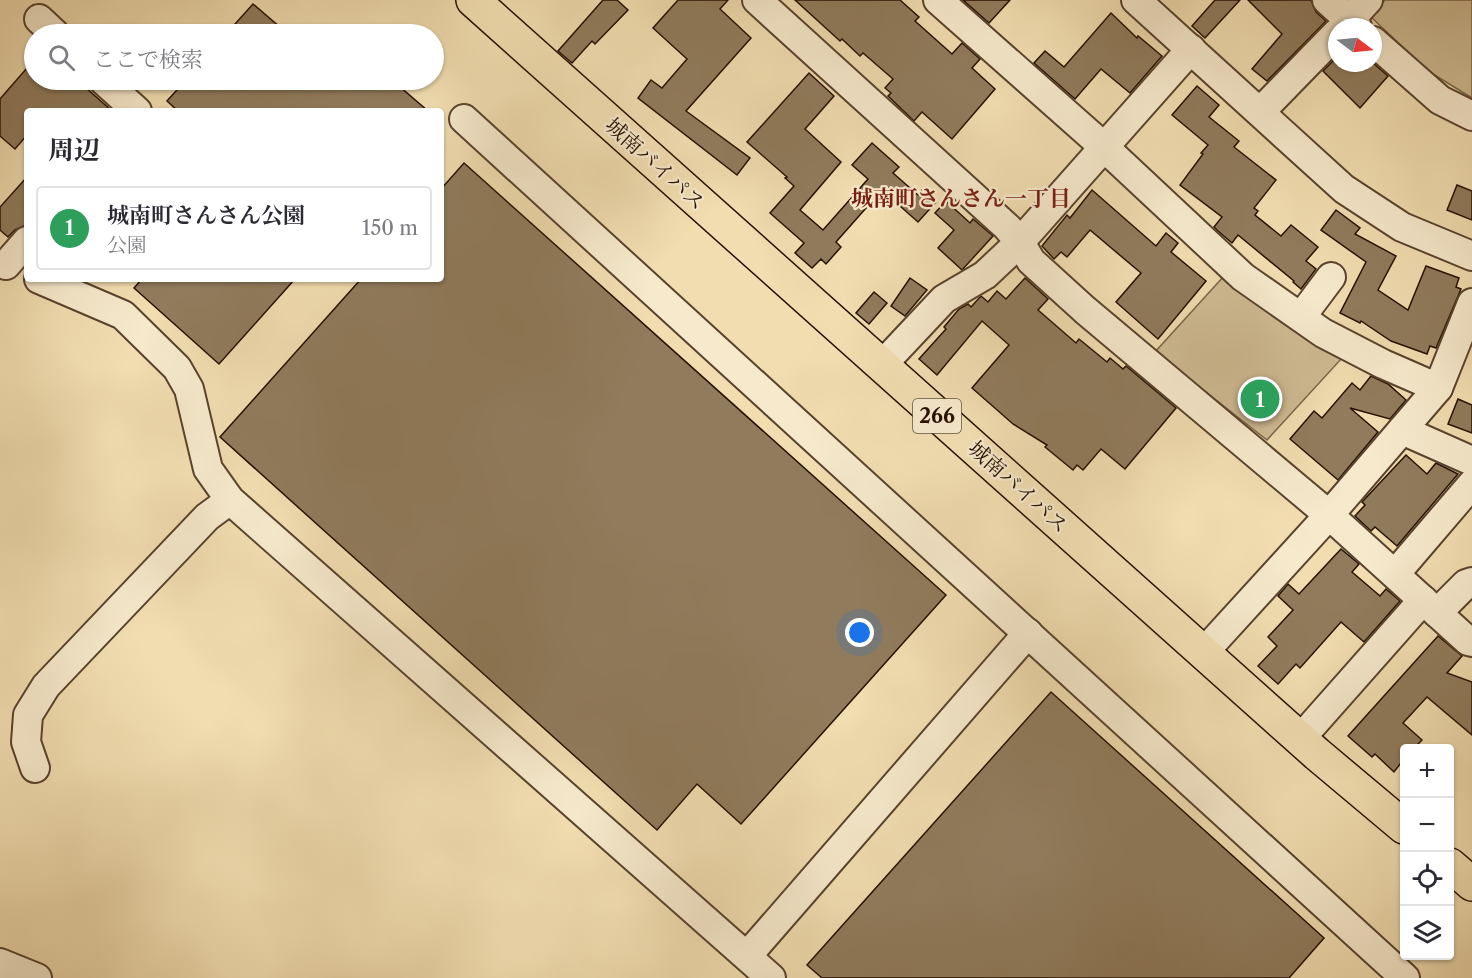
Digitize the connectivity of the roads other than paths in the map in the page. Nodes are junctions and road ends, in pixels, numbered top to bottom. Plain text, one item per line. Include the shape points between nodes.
1 (473, 0) edge
2 (757, 0) edge
3 (938, 0) edge
4 (1136, 0) edge
5 (1327, 0) edge
6 (1368, 0) edge
7 (1340, 18) edge
8 (1354, 18) edge
9 (1328, 46) edge
10 (1382, 49) edge
11 (1191, 50) junction
12 (114, 90) edge
13 (134, 108) edge
14 (1260, 112) junction
15 (1472, 116) edge
16 (464, 119) dead end
17 (1104, 147) junction
18 (1020, 242) junction
19 (24, 246) edge
20 (1472, 256) edge
21 (11, 267) edge
22 (1331, 277) dead end
23 (46, 282) edge
24 (1472, 303) edge
25 (1301, 317) junction
26 (881, 366) junction
27 (1438, 388) junction
28 (1402, 430) junction
29 (1472, 461) edge
30 (1472, 484) edge
31 (230, 500) junction
32 (1329, 515) junction
33 (1395, 574) junction
34 (1472, 582) edge
35 (1430, 607) junction
36 (1028, 633) junction
37 (1472, 642) edge
38 (1204, 652) junction
39 (1300, 738) junction
40 (35, 768) dead end
41 (1400, 824) edge
42 (1454, 869) edge
43 (1472, 884) edge
44 (747, 956) junction
45 (0, 963) edge
46 (37, 978) edge
47 (771, 978) edge
48 (1405, 978) edge

1 - 26 highway, 城南バイパス / 266
2 - 18 street
3 - 17 street
4 - 11 street
5 - 7 street
6 - 8 street
9 - 14 street
10 - 15 street via 1440,100
11 - 14 street
11 - 17 street
12 - 13 street
14 - 20 street via 1344,189 1402,227
16 - 36 street
17 - 18 street
17 - 25 street via 1243,277
18 - 26 street via 985,275 944,299
18 - 32 street via 1031,261 1085,310
19 - 21 street
22 - 25 street
23 - 31 street via 123,315 177,368 189,389 208,469
24 - 27 street
25 - 27 street via 1373,359
26 - 38 highway, 城南バイパス / 266
27 - 28 street
28 - 29 street
28 - 32 street
30 - 33 street
31 - 40 street via 207,517 46,686 28,715 26,742
31 - 44 street
32 - 33 street
32 - 38 street
33 - 35 street
34 - 35 street
35 - 37 street
35 - 39 street
36 - 44 street
36 - 48 street
38 - 39 highway, 城南バイパス / 266
39 - 41 highway, 城南バイパス / 266
42 - 43 highway
44 - 47 street
45 - 46 street

